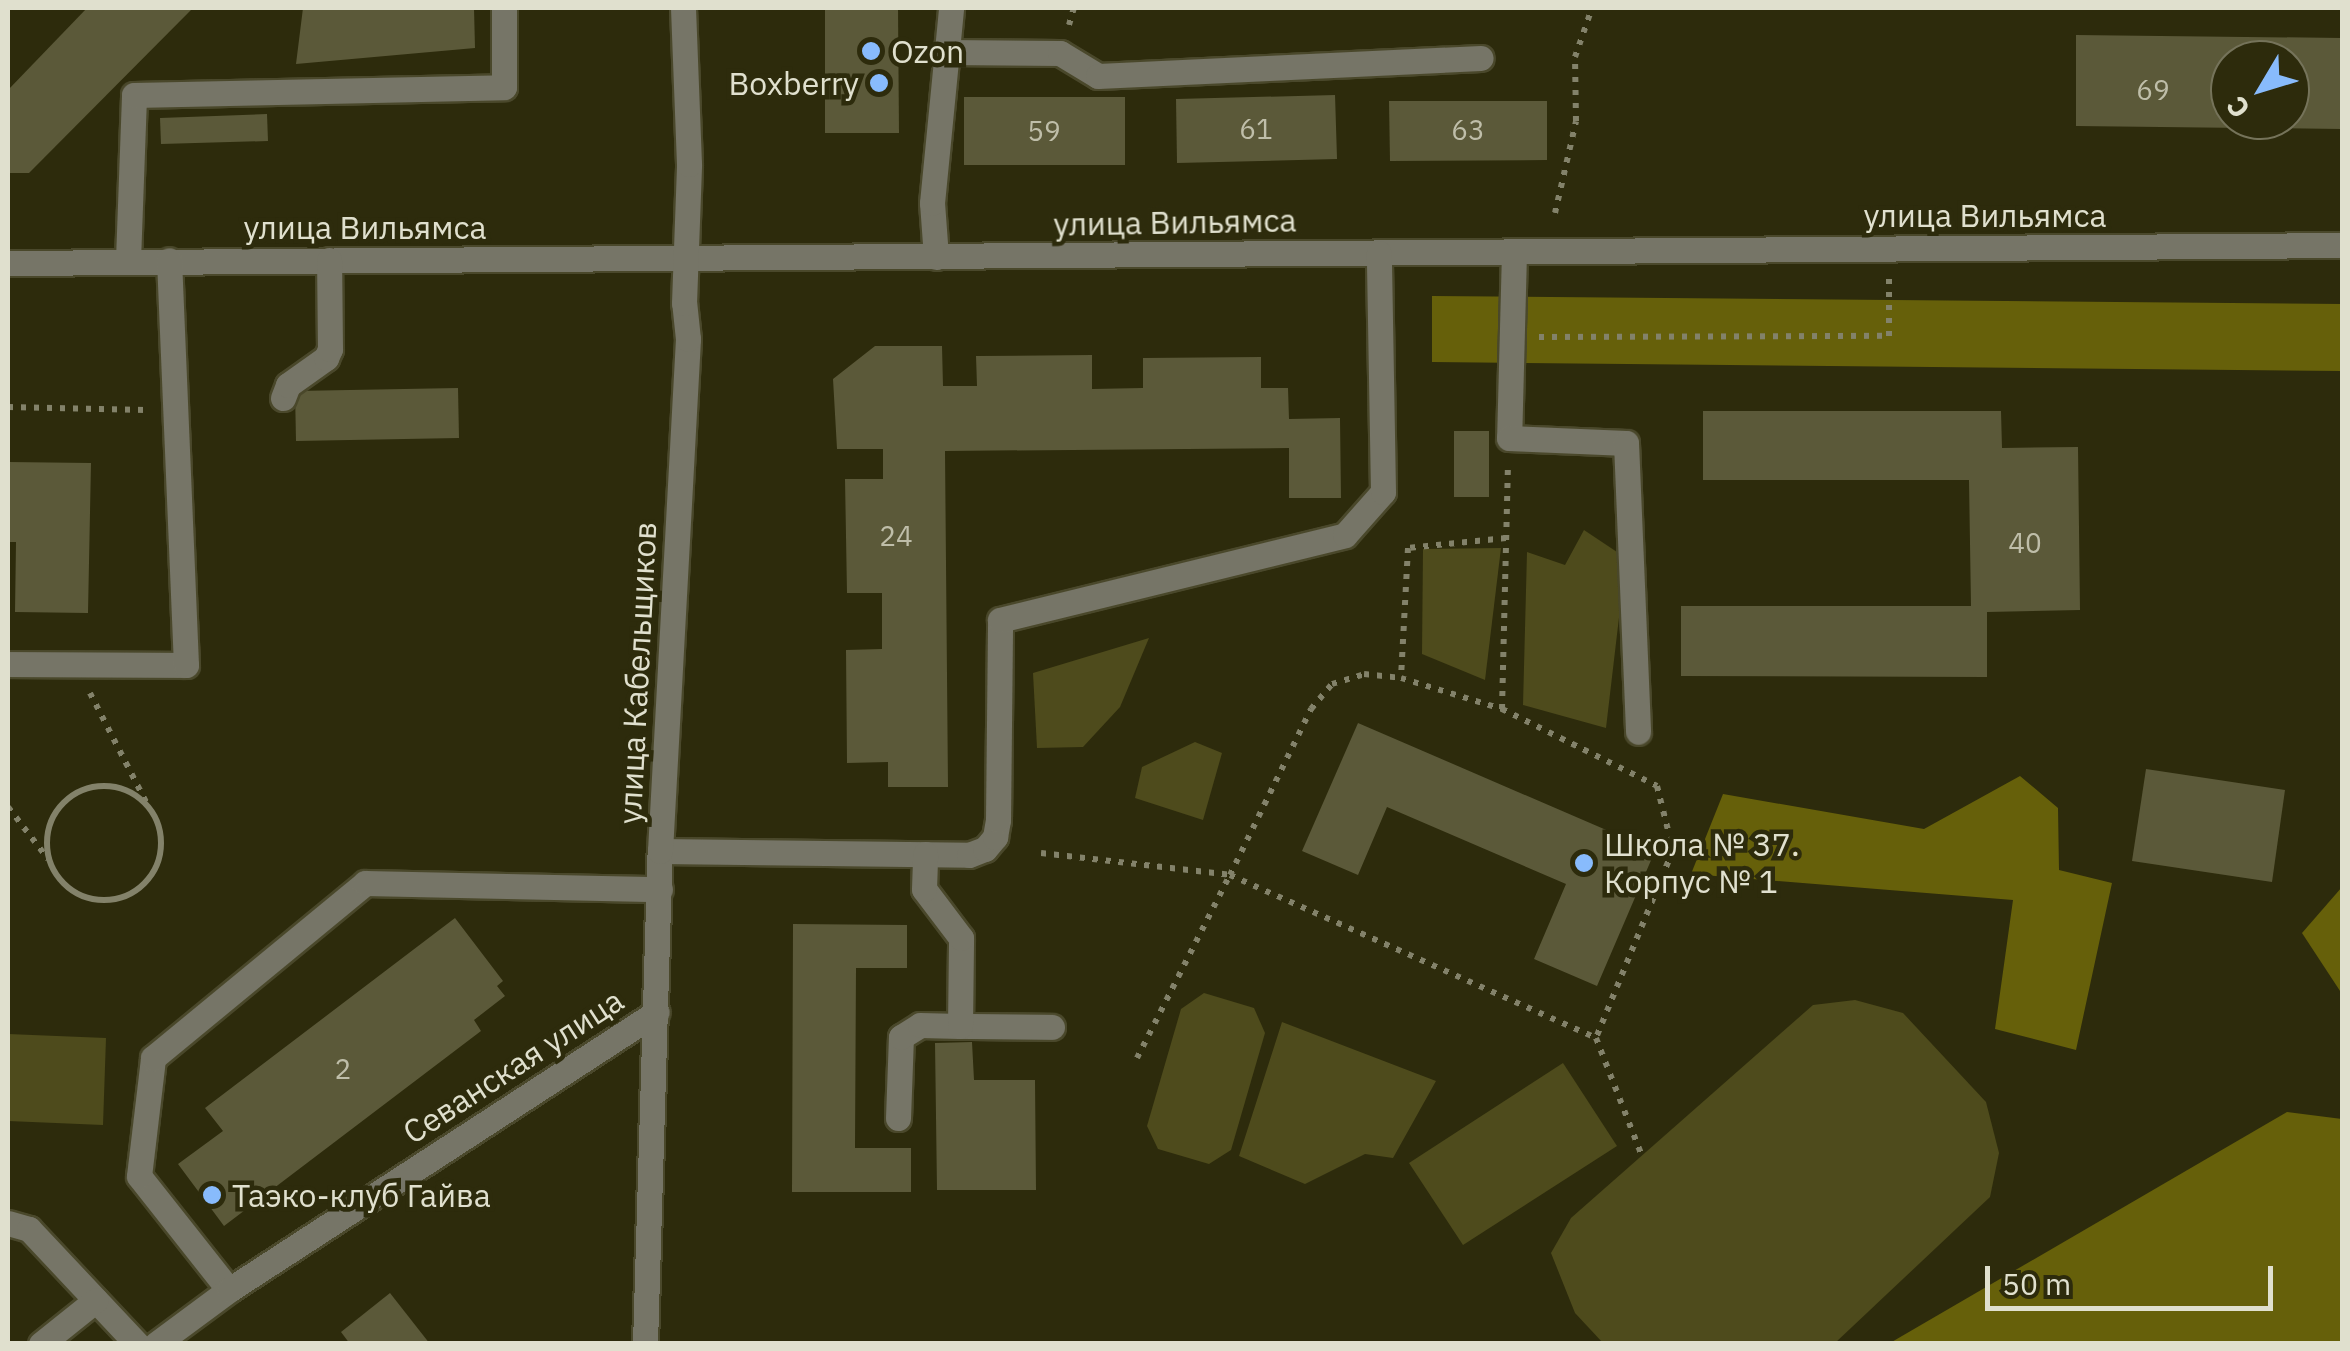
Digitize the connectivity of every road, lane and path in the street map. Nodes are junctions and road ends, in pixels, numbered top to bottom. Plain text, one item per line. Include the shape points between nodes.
1 (504, 8) edge
2 (683, 8) edge
3 (951, 8) edge
4 (1592, 8) edge
5 (947, 52) junction
6 (1481, 58) dead end
7 (1554, 213) dead end
8 (2342, 245) edge
9 (1514, 252) junction
10 (1379, 253) junction
11 (936, 257) junction
12 (687, 258) junction
13 (128, 260) junction
14 (169, 260) junction
15 (329, 260) junction
16 (8, 263) edge
17 (1889, 272) dead end
18 (1513, 337) junction
19 (283, 398) dead end
20 (8, 407) edge
21 (173, 410) junction
22 (1510, 438) junction
23 (1506, 538) junction
24 (8, 664) edge
25 (75, 664) junction
26 (1401, 678) junction
27 (1502, 709) junction
28 (1638, 732) dead end
29 (8, 808) edge
30 (149, 808) junction
31 (660, 850) junction
32 (1041, 853) dead end
33 (925, 854) junction
34 (52, 864) junction
35 (1230, 875) junction
36 (660, 889) junction
37 (657, 1012) junction
38 (960, 1026) junction
39 (1052, 1028) dead end
40 (1596, 1038) junction
41 (1137, 1058) dead end
42 (898, 1118) dead end
43 (1642, 1156) dead end
44 (8, 1223) edge
45 (229, 1290) junction
46 (96, 1300) junction
47 (41, 1344) edge
48 (137, 1344) edge
49 (156, 1344) edge
50 (645, 1344) edge

1 - 13 street via 504,86 134,94
2 - 12 street, улица Кабельщиков
3 - 5 street
4 - 7 path via 1575,57 1576,122
5 - 6 street via 1060,53 1098,76
5 - 11 street via 932,203
8 - 9 street, улица Вильямса
9 - 10 street, улица Вильямса
9 - 18 street
10 - 11 street, улица Вильямса
10 - 33 street via 1383,492 1344,535 1000,620 995,837 968,854
11 - 12 street, улица Вильямса
12 - 15 street, улица Вильямса
12 - 31 street, улица Кабельщиков
13 - 14 street, улица Вильямса
13 - 16 street, улица Вильямса
14 - 15 street, улица Вильямса
14 - 21 street
15 - 19 street via 330,349 288,385
17 - 18 path via 1889,336
18 - 22 street
20 - 21 path
21 - 25 street via 186,664
22 - 23 path
22 - 28 street via 1626,443
23 - 26 path via 1408,548
23 - 27 path
24 - 25 street
25 - 30 path
26 - 27 path
26 - 35 path via 1364,674 1332,684 1311,710
27 - 40 path via 1657,786 1673,850
29 - 34 path
30 - 34 path via 138,796 108,786 76,793 54,816
30 - 34 path via 158,822 160,854 133,892 102,900 86,896
31 - 33 street
31 - 36 street, улица Кабельщиков
32 - 35 path
33 - 38 street via 924,888 961,938
35 - 40 path
35 - 41 path
36 - 37 street, улица Кабельщиков
36 - 45 street via 365,883 153,1058 140,1176
37 - 45 street, Севанская улица
37 - 50 street, улица Кабельщиков
38 - 39 street
38 - 42 street via 920,1025 901,1037
40 - 43 path
44 - 46 street via 28,1229
45 - 49 street, Севанская улица
46 - 47 street
46 - 48 street

